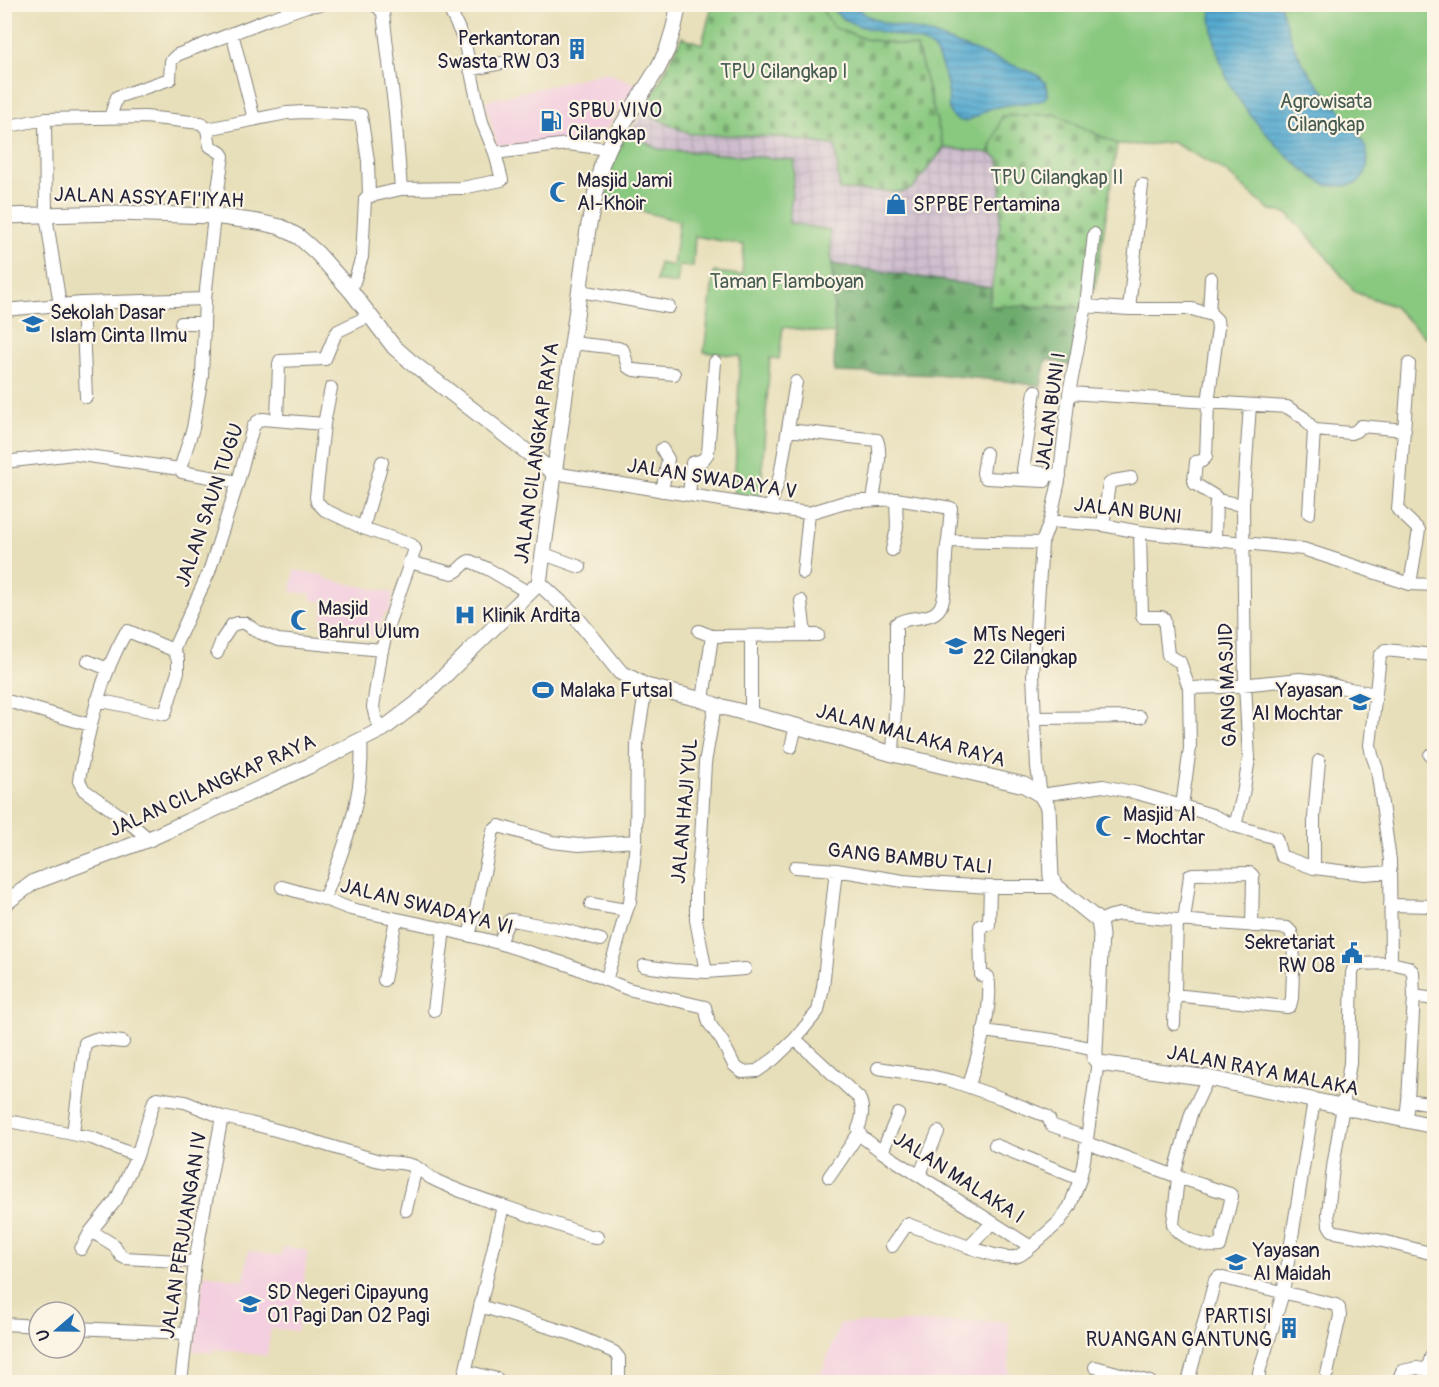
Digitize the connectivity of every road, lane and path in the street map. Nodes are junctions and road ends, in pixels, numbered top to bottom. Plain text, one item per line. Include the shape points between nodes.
1 (323, 4) edge
2 (372, 4) edge
3 (447, 4) edge
4 (679, 4) edge
5 (232, 33) junction
6 (520, 58) dead end
7 (470, 70) junction
8 (111, 117) junction
9 (45, 119) junction
10 (254, 119) junction
11 (4, 127) edge
12 (207, 129) junction
13 (608, 149) junction
14 (495, 153) junction
15 (1142, 185) dead end
16 (401, 189) junction
17 (368, 196) junction
18 (46, 215) junction
19 (4, 216) edge
20 (213, 221) junction
21 (1094, 234) dead end
22 (1211, 278) dead end
23 (351, 291) junction
24 (580, 291) junction
25 (205, 299) junction
26 (82, 303) junction
27 (60, 305) junction
28 (1086, 306) junction
29 (669, 307) dead end
30 (1129, 309) junction
31 (4, 310) edge
32 (1209, 314) junction
33 (369, 315) junction
34 (181, 323) dead end
35 (204, 323) junction
36 (572, 343) junction
37 (715, 362) dead end
38 (1409, 364) dead end
39 (674, 374) dead end
40 (796, 382) dead end
41 (331, 388) dead end
42 (1035, 391) dead end
43 (1070, 393) junction
44 (86, 397) dead end
45 (1208, 403) junction
46 (1250, 405) junction
47 (277, 419) junction
48 (324, 424) junction
49 (788, 430) junction
50 (1314, 430) junction
51 (1405, 430) junction
52 (662, 449) dead end
53 (986, 453) dead end
54 (4, 462) edge
55 (382, 462) dead end
56 (180, 469) junction
57 (554, 474) junction
58 (1131, 478) dead end
59 (1059, 479) junction
60 (238, 482) junction
61 (662, 490) junction
62 (689, 495) junction
63 (896, 499) junction
64 (873, 500) junction
65 (1216, 500) junction
66 (1243, 506) junction
67 (770, 508) junction
68 (809, 513) junction
69 (1309, 513) dead end
70 (1050, 520) junction
71 (1103, 525) junction
72 (363, 528) junction
73 (1140, 532) junction
74 (1215, 540) junction
75 (948, 541) junction
76 (1244, 542) junction
77 (1042, 543) junction
78 (891, 550) dead end
79 (544, 554) junction
80 (409, 562) junction
81 (580, 567) dead end
82 (803, 573) dead end
83 (1410, 584) junction
84 (1434, 585) edge
85 (534, 588) junction
86 (801, 601) dead end
87 (699, 631) dead end
88 (712, 636) junction
89 (751, 636) junction
90 (173, 650) junction
91 (382, 650) junction
92 (217, 653) dead end
93 (1434, 655) edge
94 (88, 661) dead end
95 (108, 669) junction
96 (1245, 684) junction
97 (646, 686) junction
98 (1189, 688) junction
99 (1375, 694) junction
100 (4, 700) edge
101 (98, 700) junction
102 (709, 702) junction
103 (751, 714) junction
104 (1140, 717) dead end
105 (1034, 718) junction
106 (90, 725) junction
107 (796, 726) junction
108 (383, 729) junction
109 (361, 740) junction
110 (791, 747) dead end
111 (893, 754) junction
112 (1319, 761) dead end
113 (1041, 795) junction
114 (1182, 806) junction
115 (1235, 826) junction
116 (149, 839) junction
117 (636, 841) junction
118 (795, 867) dead end
119 (1314, 868) junction
120 (837, 870) junction
121 (1390, 872) junction
122 (282, 887) dead end
123 (990, 887) junction
124 (1057, 888) junction
125 (324, 899) junction
126 (6, 902) edge
127 (591, 904) dead end
128 (1390, 904) junction
129 (1434, 906) edge
130 (626, 910) junction
131 (396, 919) junction
132 (1099, 921) junction
133 (1181, 921) junction
134 (1252, 926) junction
135 (444, 929) junction
136 (469, 935) junction
137 (601, 940) dead end
138 (500, 943) junction
139 (1391, 963) junction
140 (644, 966) dead end
141 (745, 969) dead end
142 (706, 972) junction
143 (384, 980) dead end
144 (607, 980) junction
145 (1174, 996) junction
146 (1414, 996) junction
147 (1434, 999) edge
148 (434, 1010) dead end
149 (1174, 1024) dead end
150 (983, 1031) junction
151 (795, 1039) junction
152 (123, 1042) dead end
153 (1096, 1055) junction
154 (878, 1068) dead end
155 (1208, 1078) junction
156 (969, 1086) junction
157 (1408, 1100) junction
158 (1434, 1104) edge
159 (1313, 1105) junction
160 (1342, 1107) junction
161 (898, 1114) dead end
162 (222, 1117) junction
163 (1406, 1119) junction
164 (4, 1120) edge
165 (1434, 1126) edge
166 (938, 1132) dead end
167 (73, 1133) junction
168 (859, 1133) junction
169 (1087, 1140) junction
170 (995, 1145) dead end
171 (882, 1152) junction
172 (137, 1156) junction
173 (416, 1167) junction
174 (919, 1176) junction
175 (1176, 1176) junction
176 (829, 1177) dead end
177 (1080, 1179) junction
178 (503, 1206) junction
179 (406, 1210) dead end
180 (992, 1222) junction
181 (91, 1231) junction
182 (597, 1237) dead end
183 (892, 1246) dead end
184 (969, 1247) junction
185 (1031, 1247) junction
186 (81, 1249) dead end
187 (1434, 1254) edge
188 (195, 1262) junction
189 (1283, 1293) junction
190 (480, 1306) junction
191 (4, 1324) edge
192 (27, 1325) edge
193 (87, 1329) edge
194 (186, 1333) junction
195 (1434, 1355) edge
196 (1095, 1367) dead end
197 (1327, 1374) dead end
198 (464, 1377) edge
199 (1259, 1377) edge
200 (1121, 1378) edge
201 (181, 1383) edge
202 (501, 1383) edge
203 (619, 1383) edge
204 (1150, 1383) edge
205 (1188, 1383) edge
206 (1398, 1383) edge

1 - 5 street
2 - 16 street via 382,13
3 - 7 street via 464,40
4 - 13 street, JALAN CILANGKAP RAYA via 667,50
5 - 8 street via 177,55 171,61 170,79 117,97
5 - 10 street
6 - 7 street
7 - 14 street via 482,122
8 - 9 street
8 - 12 street via 201,123
9 - 11 street
9 - 18 street
10 - 12 street
10 - 17 street via 287,112 362,115
12 - 20 street via 210,146 223,156
13 - 14 street via 568,144
13 - 24 street, JALAN CILANGKAP RAYA via 590,219
14 - 16 street via 502,180 462,188
15 - 30 street
16 - 17 street
17 - 23 street via 362,257
18 - 19 street, JALAN ASSYAFI'IYAH
18 - 20 street, JALAN ASSYAFI'IYAH via 117,213
18 - 27 street
20 - 23 street, JALAN ASSYAFI'IYAH via 281,227 299,237
20 - 25 street
21 - 28 street, JALAN BUNI I
22 - 32 street
23 - 33 street, JALAN ASSYAFI'IYAH
24 - 29 street
24 - 36 street, JALAN CILANGKAP RAYA
25 - 26 street
25 - 35 street
26 - 27 street
26 - 44 street
27 - 31 street
28 - 30 street
28 - 43 street, JALAN BUNI I
30 - 32 street via 1192,309
32 - 45 street via 1217,320 1218,328
33 - 47 street via 338,331 325,359 280,361
33 - 57 street, JALAN ASSYAFI'IYAH via 410,361
34 - 35 street
35 - 56 street via 202,376 194,428
36 - 39 street via 618,348 623,350 628,367
36 - 57 street, JALAN CILANGKAP RAYA
37 - 62 street via 708,453 703,460 692,463
38 - 51 street
40 - 49 street
41 - 48 street
42 - 59 street via 1023,470
43 - 45 street
43 - 59 street, JALAN BUNI I
45 - 46 street
45 - 65 street via 1206,457 1196,462 1194,482
46 - 50 street via 1287,407
46 - 66 street, GANG MASJID
47 - 48 street, JALAN SAUN TUGU
47 - 60 street, JALAN SAUN TUGU via 256,422
48 - 72 street via 317,502 325,510
49 - 64 street via 877,440
49 - 67 street
50 - 51 street via 1351,433 1361,426
50 - 69 street
51 - 83 street via 1398,510 1419,530
52 - 61 street via 668,459
53 - 59 street via 986,478
54 - 56 street via 74,454
55 - 72 street
56 - 60 street
57 - 61 street, JALAN SWADAYA V
57 - 79 street, JALAN CILANGKAP RAYA
58 - 71 street via 1109,484
59 - 70 street, JALAN BUNI I
60 - 90 street, JALAN SAUN TUGU via 209,572
61 - 62 street, JALAN SWADAYA V
62 - 67 street, JALAN SWADAYA V
63 - 64 street, JALAN SWADAYA V
63 - 75 street, JALAN SWADAYA V via 951,508
63 - 78 street via 897,528
64 - 68 street, JALAN SWADAYA V via 845,502
65 - 66 street
65 - 74 street
66 - 76 street, GANG MASJID
67 - 68 street, JALAN SWADAYA V
68 - 82 street
70 - 71 street, JALAN BUNI
70 - 77 street, JALAN BUNI
71 - 73 street, JALAN BUNI
72 - 80 street via 412,545
73 - 74 street, JALAN BUNI
73 - 98 street via 1142,615 1164,618 1168,655 1180,662
74 - 76 street, JALAN BUNI
75 - 77 street
75 - 111 street via 940,609 933,615 896,624
76 - 83 street, JALAN BUNI via 1304,549
76 - 96 street, GANG MASJID
77 - 105 street, JALAN BUNI via 1033,674
79 - 81 street
79 - 85 street, JALAN CILANGKAP RAYA
80 - 85 street via 452,573 470,561
80 - 91 street
83 - 84 street, JALAN BUNI
85 - 97 street, JALAN MALAKA RAYA via 575,616 620,672
85 - 108 street, JALAN CILANGKAP RAYA via 416,704
86 - 89 street via 812,635
87 - 88 street
88 - 89 street
88 - 102 street, JALAN HAJI YUL
89 - 103 street
90 - 95 street via 127,631
90 - 101 street via 178,672 167,719
91 - 92 street via 278,640 238,623 222,640
91 - 108 street via 373,707
93 - 99 street via 1385,650 1380,656
94 - 95 street
95 - 101 street
96 - 98 street
96 - 99 street via 1300,679
96 - 115 street, GANG MASJID via 1249,759
97 - 102 street, JALAN MALAKA RAYA
97 - 117 street via 637,743
98 - 114 street via 1190,748
99 - 121 street via 1370,745 1377,769
100 - 106 street
101 - 106 street
102 - 103 street, JALAN MALAKA RAYA
102 - 142 street, JALAN HAJI YUL via 696,890 696,920
103 - 107 street, JALAN MALAKA RAYA
104 - 105 street
105 - 113 street, JALAN BUNI
106 - 116 street via 80,785
107 - 110 street
107 - 111 street, JALAN MALAKA RAYA
108 - 109 street, JALAN CILANGKAP RAYA
109 - 116 street, JALAN CILANGKAP RAYA
109 - 125 street, JALAN SWADAYA VI via 360,787 341,857
111 - 113 street, JALAN MALAKA RAYA via 1024,785
112 - 119 street
113 - 114 street via 1103,786
113 - 124 street via 1048,807 1051,877
114 - 115 street
115 - 119 street via 1276,838 1281,856
116 - 126 street, JALAN CILANGKAP RAYA via 34,882
117 - 130 street
117 - 136 street via 561,843 495,828
118 - 120 street, GANG BAMBU TALI
119 - 121 street via 1365,874
120 - 123 street, GANG BAMBU TALI via 903,881
120 - 151 street via 818,1011
121 - 128 street
122 - 125 street
123 - 124 street, GANG BAMBU TALI
123 - 150 street via 989,924 980,926 981,975 989,981
124 - 132 street
125 - 131 street, JALAN SWADAYA VI
127 - 130 street
128 - 129 street
128 - 139 street
130 - 144 street
131 - 135 street, JALAN SWADAYA VI
131 - 143 street
132 - 133 street via 1120,914
132 - 153 street
133 - 134 street
133 - 134 street via 1190,875 1250,873
133 - 145 street
134 - 145 street via 1287,928 1294,937 1290,1006
135 - 136 street, JALAN SWADAYA VI
135 - 148 street
136 - 138 street, JALAN SWADAYA VI
137 - 138 street via 510,920
138 - 144 street, JALAN SWADAYA VI
139 - 146 street via 1412,970
139 - 160 street via 1354,967 1350,1063
140 - 142 street
141 - 142 street
144 - 151 street, JALAN SWADAYA VI via 628,989 705,1007 709,1023 742,1072 757,1071
145 - 149 street
146 - 147 street
146 - 157 street
150 - 153 street via 1053,1040
150 - 156 street
151 - 168 street via 859,1098
152 - 167 street via 95,1039 85,1043
153 - 155 street, JALAN RAYA MALAKA via 1101,1064
153 - 169 street, JALAN MALAKA I
154 - 156 street
155 - 159 street, JALAN RAYA MALAKA
155 - 175 street via 1191,1114
156 - 169 street via 1046,1116 1051,1125
157 - 158 street
157 - 163 street
159 - 160 street, JALAN RAYA MALAKA
159 - 189 street
160 - 163 street, JALAN RAYA MALAKA
160 - 187 street via 1328,1214 1332,1230
161 - 171 street
162 - 172 street via 185,1102 156,1098
162 - 173 street, JALAN PERJUANGAN IV via 300,1135 386,1163
162 - 188 street, JALAN PERJUANGAN IV
163 - 165 street, JALAN RAYA MALAKA
164 - 167 street
166 - 174 street
167 - 172 street
168 - 171 street, JALAN MALAKA I
168 - 176 street
169 - 175 street
169 - 177 street, JALAN MALAKA I
170 - 177 street
171 - 174 street, JALAN MALAKA I
172 - 181 street via 116,1200
173 - 178 street via 462,1192
173 - 179 street
174 - 180 street, JALAN MALAKA I
175 - 175 street via 1231,1195 1220,1246 1189,1240 1175,1230
177 - 185 street, JALAN MALAKA I via 1064,1216
178 - 182 street
178 - 190 street
180 - 184 street
180 - 185 street, JALAN MALAKA I
181 - 186 street
181 - 188 street via 114,1245 125,1258
183 - 184 street via 907,1224
184 - 185 street via 1014,1257
188 - 194 street, JALAN PERJUANGAN IV
189 - 197 street via 1339,1308
189 - 199 street
189 - 205 street via 1216,1278
190 - 198 street
190 - 203 street via 572,1334 614,1352 619,1358
191 - 192 street
193 - 194 street
194 - 201 street, JALAN PERJUANGAN IV
195 - 206 street via 1427,1371 1402,1371
196 - 200 street
198 - 202 street via 497,1379
200 - 204 street

